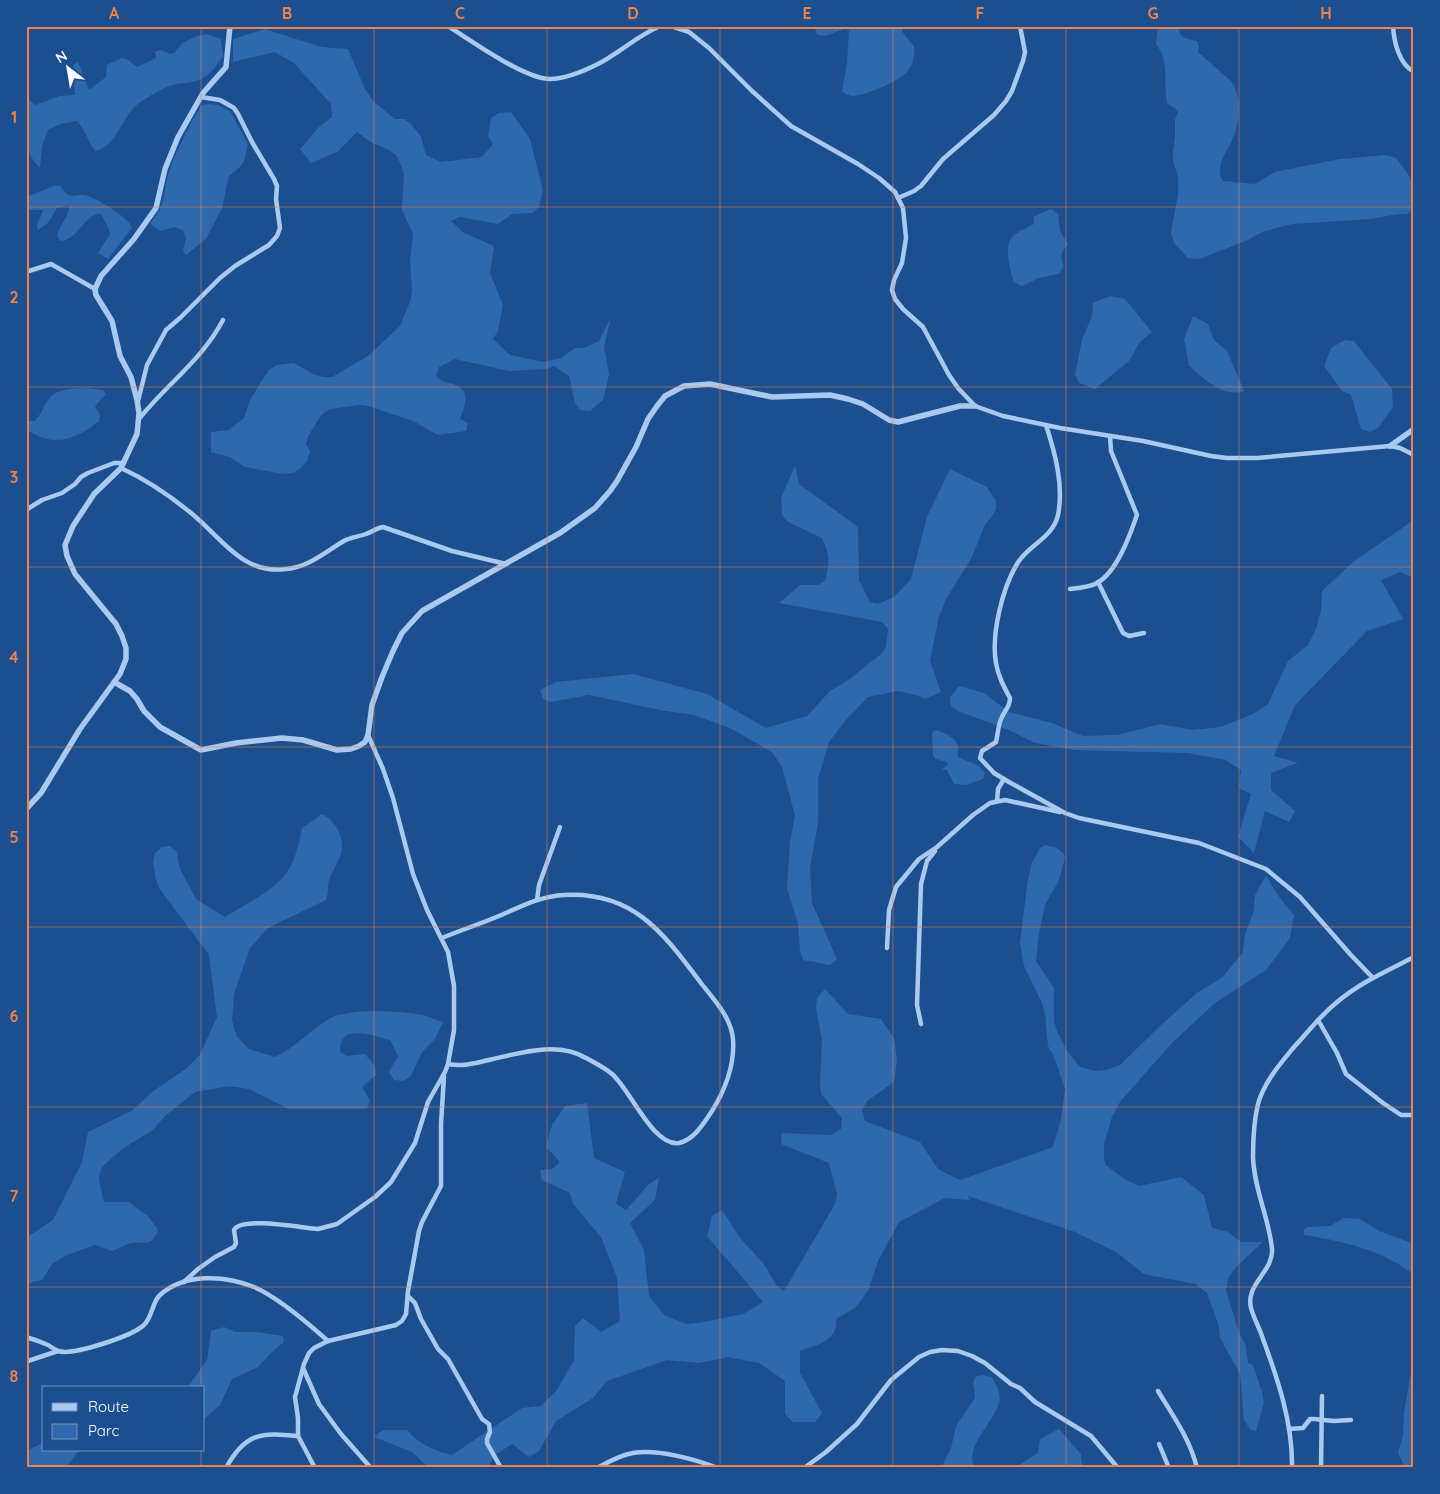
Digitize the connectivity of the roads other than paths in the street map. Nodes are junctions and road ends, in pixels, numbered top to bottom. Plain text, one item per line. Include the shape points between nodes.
1 (230, 26) edge
2 (448, 26) edge
3 (660, 26) edge
4 (671, 26) edge
5 (1020, 26) edge
6 (1393, 26) edge
7 (1414, 72) edge
8 (201, 97) junction
9 (898, 198) junction
10 (29, 271) dead end
11 (95, 289) junction
12 (223, 320) dead end
13 (138, 404) junction
14 (975, 406) junction
15 (138, 419) junction
16 (1046, 425) junction
17 (1414, 429) edge
18 (1110, 436) junction
19 (1390, 446) junction
20 (1414, 454) edge
21 (123, 466) junction
22 (26, 510) edge
23 (506, 564) junction
24 (1098, 582) junction
25 (1070, 589) dead end
26 (1144, 633) dead end
27 (114, 682) junction
28 (368, 735) junction
29 (1004, 779) junction
30 (997, 801) junction
31 (26, 809) edge
32 (1065, 813) junction
33 (560, 827) dead end
34 (937, 848) junction
35 (537, 900) junction
36 (442, 938) junction
37 (887, 948) dead end
38 (1414, 957) edge
39 (1373, 978) junction
40 (1318, 1020) junction
41 (921, 1024) dead end
42 (448, 1064) junction
43 (445, 1072) junction
44 (1414, 1115) edge
45 (184, 1282) junction
46 (408, 1296) junction
47 (26, 1337) edge
48 (328, 1341) junction
49 (58, 1351) junction
50 (28, 1361) dead end
51 (303, 1368) junction
52 (1158, 1391) dead end
53 (1322, 1396) dead end
54 (1322, 1419) junction
55 (1351, 1420) dead end
56 (1289, 1429) junction
57 (298, 1436) junction
58 (1159, 1444) dead end
59 (226, 1468) edge
60 (315, 1468) edge
61 (371, 1468) edge
62 (501, 1468) edge
63 (596, 1468) edge
64 (718, 1468) edge
65 (804, 1468) edge
66 (1118, 1468) edge
67 (1170, 1468) edge
68 (1196, 1468) edge
69 (1292, 1468) edge
70 (1322, 1468) edge

1 - 8 street via 226,67
2 - 3 street via 522,70 550,79 565,77 598,64
4 - 9 street via 689,32 709,48 791,126 868,170
5 - 9 street via 1025,52 1006,101 943,159 922,186
6 - 7 street via 1396,49
8 - 11 street via 170,156 156,208 101,276
8 - 13 street via 220,100 238,114 277,186 280,228 269,245 220,278 166,330 147,365
9 - 14 street via 906,221 906,238 902,264 892,290 894,299 923,327 948,375
10 - 11 street via 50,264
11 - 13 street via 112,321 120,356 131,378
12 - 15 street via 201,354
13 - 15 street
14 - 16 street
14 - 23 street via 960,406 898,422 863,404 830,395 772,397 710,384 684,386 665,396 657,406 610,492 595,508 572,526
15 - 21 street via 137,434
16 - 18 street
16 - 29 street via 1059,472 1058,516 1049,531 1017,563 998,608 995,662 1010,698 1010,706 1001,718 996,742 982,751 980,758
17 - 19 street
18 - 19 street via 1241,459
18 - 24 street via 1111,451 1137,515 1128,542
19 - 20 street
21 - 22 street via 114,463 88,473 62,493
21 - 23 street via 194,515 230,551 260,567 286,570 299,566 323,556 350,538 383,527 452,551
21 - 27 street via 94,494 65,545 75,574 122,636 126,660
23 - 28 street via 422,611 402,633 375,695
24 - 25 street
24 - 26 street via 1123,632 1128,636
27 - 28 street via 130,691 160,726 201,750 282,738 303,740 337,750 351,749 364,742
27 - 31 street
28 - 36 street via 383,770 413,874
29 - 30 street via 998,789
29 - 32 street
30 - 32 street via 1014,801
30 - 34 street via 973,815
32 - 39 street via 1199,843 1266,869 1300,897
33 - 35 street via 539,884
34 - 37 street via 919,859 896,888 889,910
34 - 41 street via 927,861 922,884 917,1005
35 - 36 street
35 - 42 street via 564,895 604,899 620,903 655,926 730,1025 732,1062 725,1088 700,1127 688,1139 678,1143 655,1132 613,1075 584,1056 555,1049 467,1065
36 - 42 street via 454,986 454,1030
38 - 39 street
39 - 40 street via 1336,1003
40 - 44 street via 1346,1074 1401,1114
40 - 56 street via 1268,1080 1258,1104 1253,1156 1272,1253 1251,1292 1251,1306 1274,1371
42 - 43 street
43 - 45 street via 428,1102 409,1155 391,1182 375,1197 337,1224 326,1228 252,1223 236,1226 234,1247 214,1257
43 - 46 street via 441,1186 422,1222
45 - 48 street via 209,1278 255,1288
45 - 49 street via 159,1296 144,1325 128,1334 84,1348
46 - 48 street via 406,1314 396,1325
46 - 62 street via 482,1419 489,1424 487,1443
47 - 49 street
48 - 51 street via 309,1353
49 - 50 street
51 - 57 street via 295,1397
51 - 61 street via 319,1404
52 - 68 street via 1182,1430
53 - 54 street
54 - 55 street
54 - 56 street via 1310,1419 1298,1430
54 - 70 street
56 - 69 street via 1293,1447
57 - 59 street via 266,1435 251,1439 240,1446
57 - 60 street
58 - 67 street
63 - 64 street via 631,1453 642,1452 664,1454
65 - 66 street via 857,1424 891,1380 919,1357 942,1350 958,1351 985,1363 1035,1402 1092,1436

